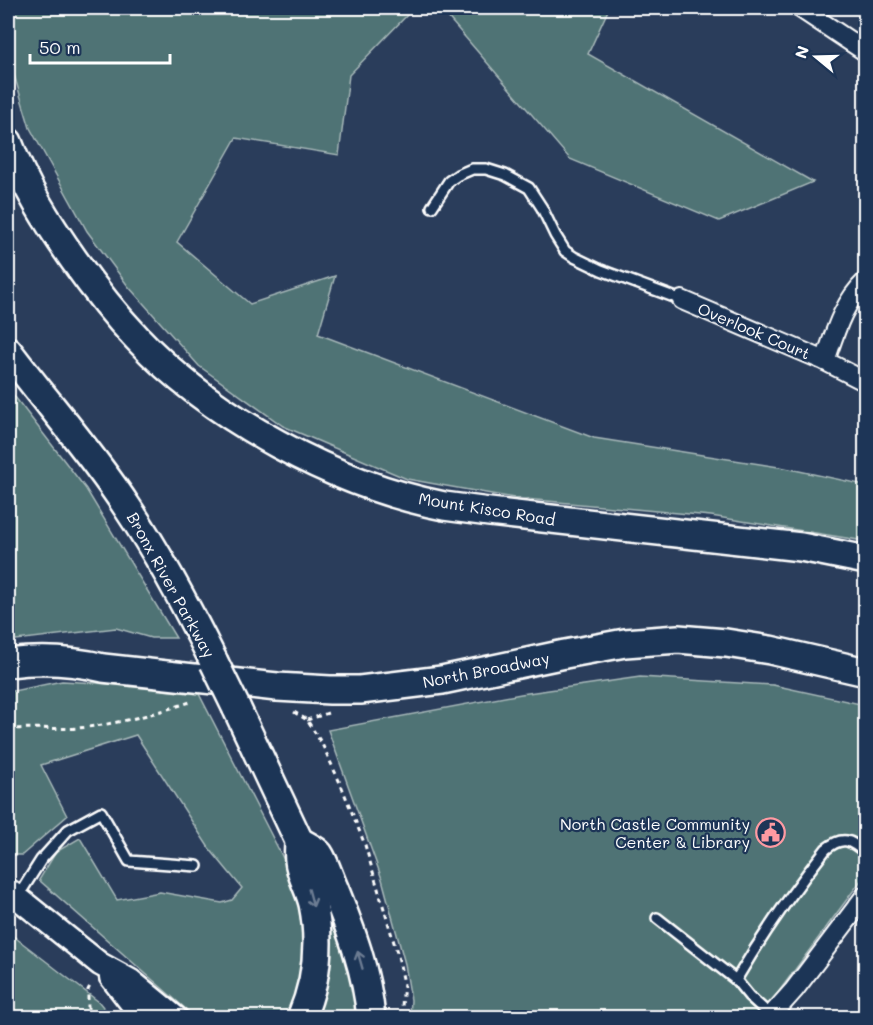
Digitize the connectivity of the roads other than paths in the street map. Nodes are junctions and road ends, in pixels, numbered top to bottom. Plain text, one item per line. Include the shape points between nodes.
1 (800, 8) edge
2 (866, 52) edge
3 (8, 142) edge
4 (432, 207) dead end
5 (866, 281) edge
6 (682, 300) joint
7 (8, 351) edge
8 (825, 361) junction
9 (866, 382) edge
10 (866, 560) edge
11 (8, 663) edge
12 (103, 668) junction
13 (866, 672) edge
14 (8, 682) edge
15 (299, 842) junction
16 (866, 853) edge
17 (197, 866) dead end
18 (12, 894) edge
19 (866, 895) edge
20 (657, 918) dead end
21 (100, 964) junction
22 (736, 980) junction
23 (770, 1016) edge
24 (143, 1017) edge
25 (176, 1017) edge
26 (301, 1017) edge
27 (371, 1017) edge

1 - 2 street
3 - 10 main road, Mount Kisco Road via 18,169 50,226 89,282 136,338 211,402 295,452 355,479 443,506 801,547
4 - 6 lane via 449,181 458,175 486,169 505,175 529,188 555,235 574,257
5 - 8 street via 850,298
6 - 8 street, Overlook Court
7 - 15 main road, Bronx River Parkway, bridge via 127,507 182,599
8 - 9 street, Overlook Court
11 - 12 main road, North Broadway via 47,661
12 - 13 main road, North Broadway via 277,687 360,690 442,680 625,644 678,639 770,650
12 - 14 main road, North Broadway
15 -> 26 main road, Bronx River Parkway via 299,862 313,905 317,939 313,982
27 -> 15 main road, Bronx River Parkway via 361,960 336,895 318,853
16 - 22 lane via 841,839 826,849 772,921
17 - 18 lane via 129,861 101,812 68,830
18 - 21 street
19 - 23 street
20 - 22 lane
21 - 24 street
21 - 25 street via 131,981
22 - 23 lane

